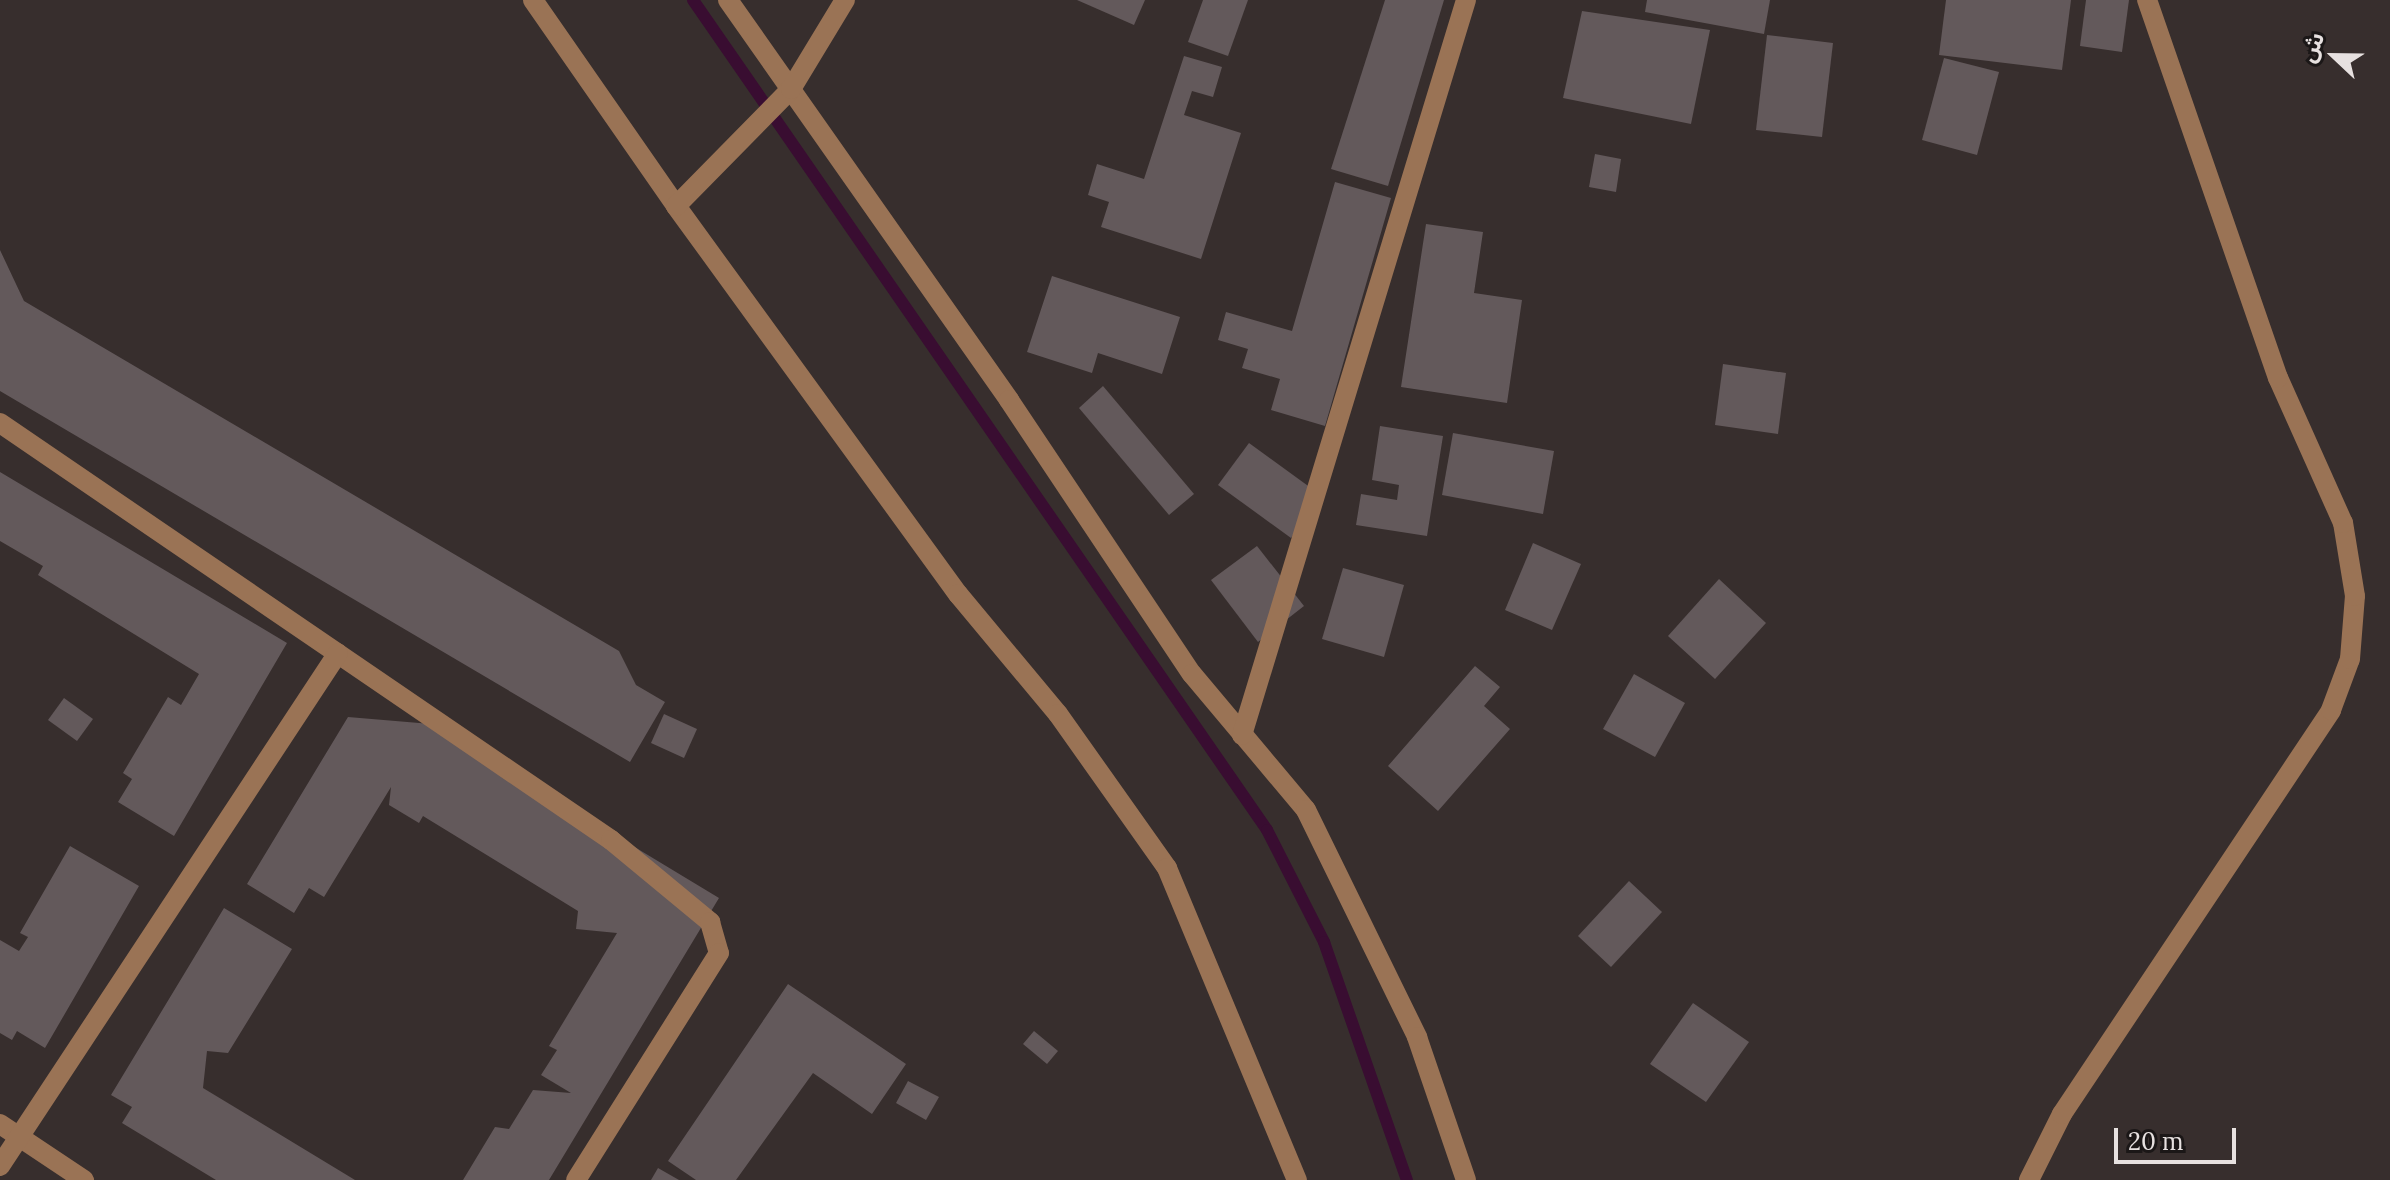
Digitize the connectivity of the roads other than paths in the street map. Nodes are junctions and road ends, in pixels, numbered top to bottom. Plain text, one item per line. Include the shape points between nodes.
1 (533, 0) edge
2 (728, 0) edge
3 (845, 0) edge
4 (1466, 0) edge
5 (2147, 0) edge
6 (791, 89) junction
7 (676, 206) junction
8 (0, 423) edge
9 (338, 653) junction
10 (1242, 735) junction
11 (0, 1124) edge
12 (18, 1136) junction
13 (0, 1166) edge
14 (84, 1180) edge
15 (576, 1180) edge
16 (1297, 1180) edge
17 (1466, 1180) edge
18 (2029, 1180) edge

1 - 7 street
2 - 6 street
3 - 6 street
4 - 10 street
5 - 18 street via 2278,378 2343,523 2355,596 2350,659 2331,710 2062,1114
6 - 7 street
6 - 10 street via 1192,674
7 - 16 street via 958,594 1058,714 1167,868
8 - 9 street
9 - 12 street
9 - 15 street via 611,840 710,922 719,939 719,953
10 - 17 street via 1306,810 1417,1037
11 - 12 street
12 - 13 street
12 - 14 street

